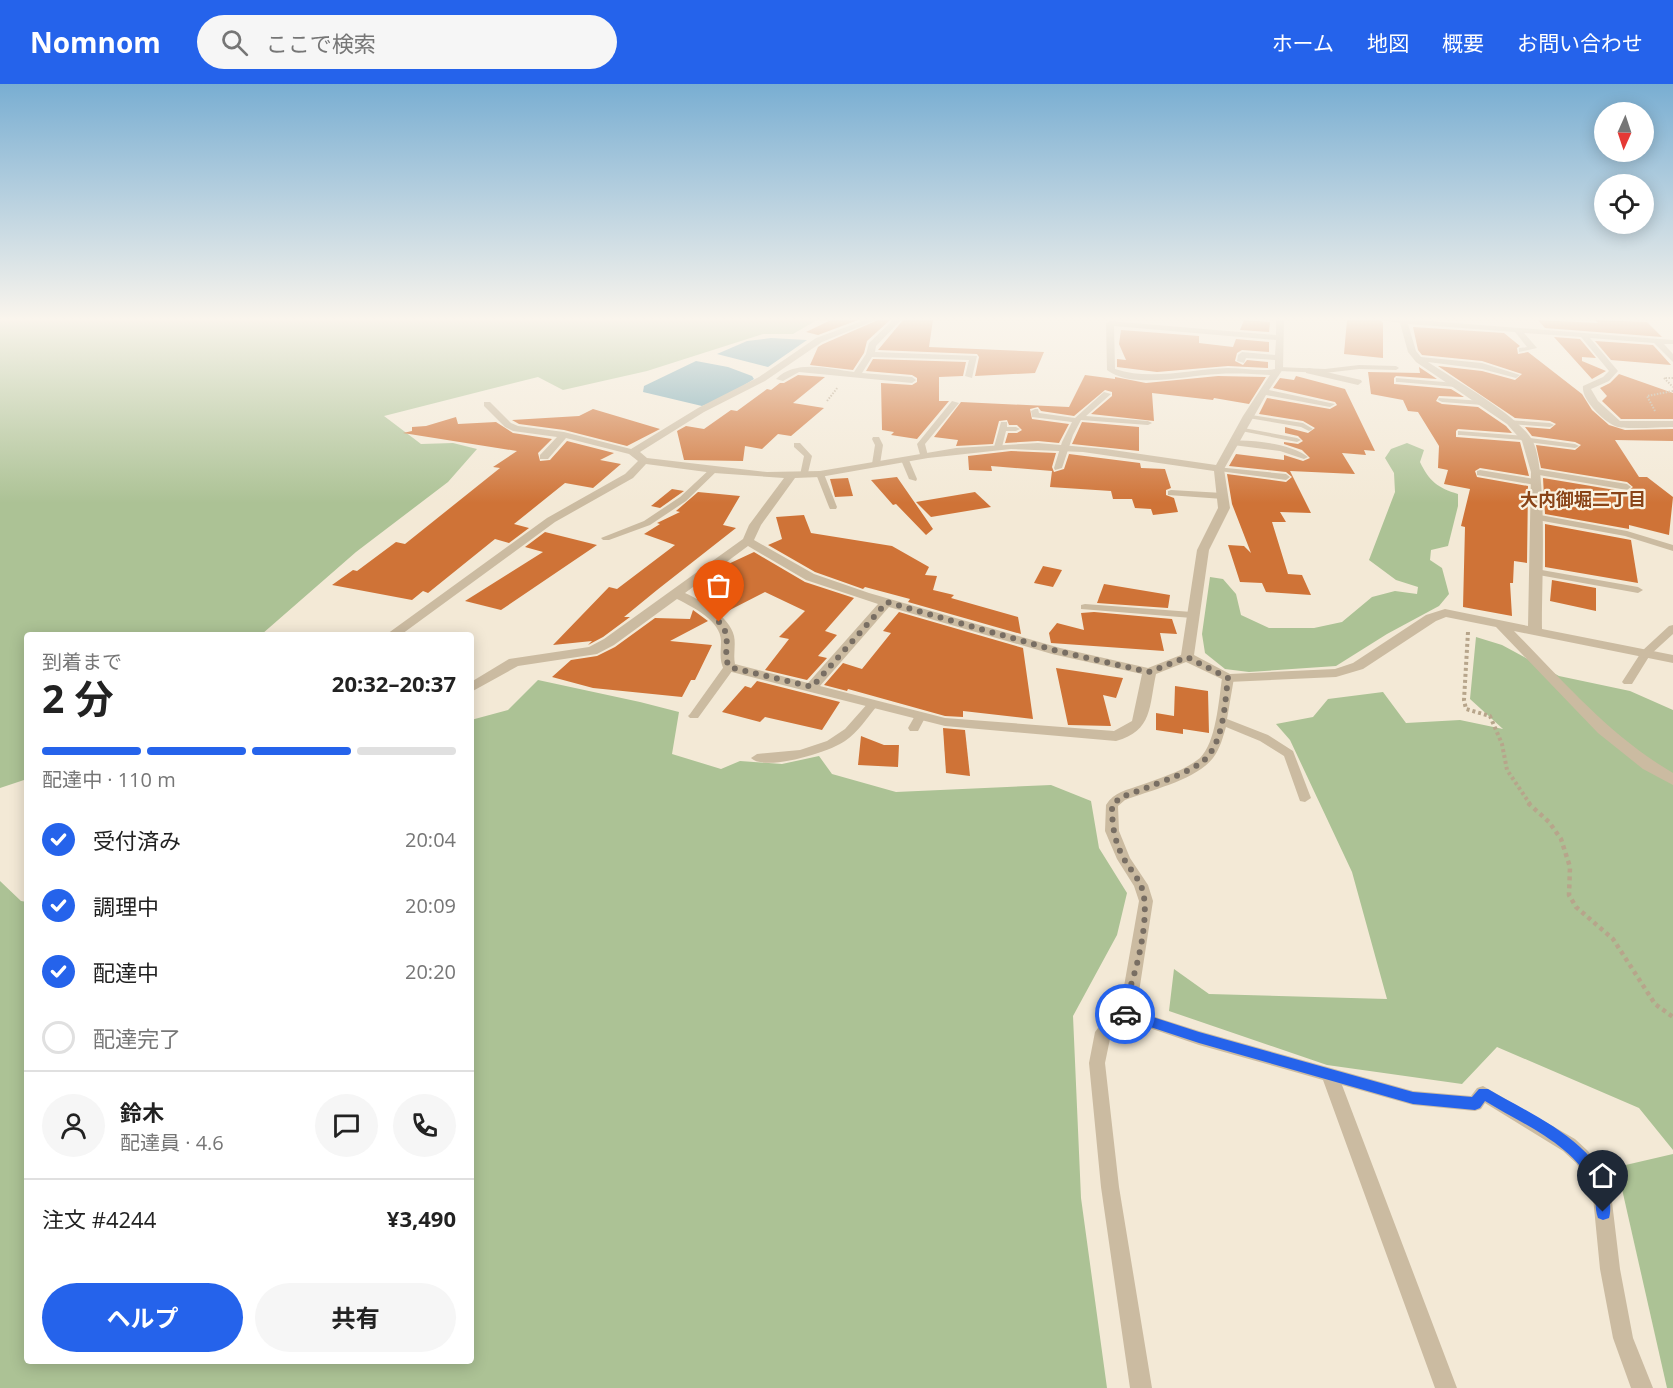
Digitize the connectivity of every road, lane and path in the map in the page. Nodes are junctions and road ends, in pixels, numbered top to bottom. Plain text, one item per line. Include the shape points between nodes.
1 (758, 381) edge
2 (842, 381) edge
3 (1271, 381) edge
4 (1353, 381) edge
5 (1407, 381) edge
6 (1449, 381) edge
7 (1602, 381) edge
8 (1358, 382) dead end
9 (1456, 386) junction
10 (1673, 389) edge
11 (1263, 392) junction
12 (1090, 396) dead end
13 (1442, 400) dead end
14 (826, 401) dead end
15 (955, 403) dead end
16 (1483, 403) junction
17 (487, 404) dead end
18 (1330, 404) dead end
19 (1035, 411) dead end
20 (1658, 413) dead end
21 (1248, 416) junction
22 (1079, 419) junction
23 (1510, 422) junction
24 (1148, 423) dead end
25 (1673, 424) edge
26 (1550, 425) dead end
27 (1016, 429) dead end
28 (1241, 429) junction
29 (1310, 429) dead end
30 (1461, 433) dead end
31 (564, 435) junction
32 (1527, 439) junction
33 (876, 440) dead end
34 (1297, 440) dead end
35 (1233, 443) junction
36 (797, 445) dead end
37 (1575, 446) dead end
38 (998, 447) junction
39 (1066, 447) junction
40 (633, 452) junction
41 (924, 456) junction
42 (544, 457) dead end
43 (1304, 458) dead end
44 (644, 460) junction
45 (904, 460) junction
46 (876, 464) junction
47 (1058, 468) dead end
48 (1219, 469) junction
49 (714, 470) junction
50 (1480, 473) dead end
51 (820, 474) junction
52 (804, 475) junction
53 (791, 476) junction
54 (1286, 477) dead end
55 (1536, 477) junction
56 (913, 479) dead end
57 (1627, 487) dead end
58 (1171, 493) dead end
59 (1222, 496) junction
60 (833, 507) dead end
61 (1535, 517) junction
62 (606, 538) dead end
63 (748, 540) junction
64 (1673, 548) edge
65 (1536, 572) junction
66 (1638, 590) dead end
67 (675, 593) junction
68 (887, 602) junction
69 (1085, 607) dead end
70 (1192, 615) junction
71 (1468, 617) junction
72 (1501, 625) junction
73 (1673, 628) edge
74 (1534, 629) junction
75 (397, 632) edge
76 (1646, 653) junction
77 (1187, 657) junction
78 (1673, 658) edge
79 (729, 667) junction
80 (1149, 672) junction
81 (1228, 678) junction
82 (1628, 682) dead end
83 (474, 686) edge
84 (812, 687) junction
85 (873, 704) junction
86 (694, 717) dead end
87 (1221, 721) junction
88 (757, 758) dead end
89 (1673, 780) edge
90 (1305, 798) dead end
91 (1120, 1012) junction
92 (1673, 1017) edge
93 (1329, 1073) junction
94 (1141, 1388) edge
95 (1446, 1388) edge
96 (1642, 1388) edge

1 - 40 street
2 - 14 path
3 - 11 street
4 - 8 street
5 - 9 lane
6 - 9 street
7 - 25 street via 1586,388 1587,394 1621,427
9 - 16 street
10 - 20 path via 1647,396 1653,411
11 - 18 street
11 - 21 street
12 - 22 lane via 1103,397
13 - 16 lane
15 - 41 lane via 921,444
16 - 23 street
17 - 31 street via 516,429
19 - 22 lane via 1035,415
21 - 28 street
21 - 29 lane via 1303,424
22 - 24 lane
22 - 39 lane
23 - 26 lane
23 - 32 street
27 - 38 lane via 1003,426
28 - 34 lane
28 - 35 street
30 - 32 lane
31 - 40 street
31 - 42 street
32 - 37 lane
32 - 55 street
33 - 46 lane
35 - 43 lane via 1299,453
35 - 48 street
36 - 52 lane via 808,456
38 - 39 street
38 - 41 street
39 - 47 lane
39 - 48 street
40 - 44 street
41 - 45 street
44 - 49 street
44 - 75 street via 629,476 551,520
45 - 46 street
45 - 56 lane
46 - 51 street
48 - 54 lane
48 - 59 street
49 - 53 street
49 - 62 lane via 683,499 647,523
50 - 55 lane
51 - 52 street
51 - 60 lane
52 - 53 street
53 - 63 street
55 - 57 lane
55 - 61 street
58 - 59 lane
59 - 70 street via 1224,508 1203,550
61 - 64 lane via 1627,534
61 - 65 street
63 - 67 street
63 - 68 street via 810,577
65 - 66 lane
65 - 74 street
67 - 79 street via 719,622 727,634
67 - 83 street via 592,651 514,662
68 - 80 street via 1057,651
68 - 84 street
69 - 70 lane
70 - 77 street
71 - 72 street
71 - 81 street via 1445,613 1431,618 1358,666 1336,673
71 - 92 path via 1466,709 1490,716 1502,744 1507,770 1527,802 1561,839 1570,867 1569,895 1576,907 1613,939 1655,1004
72 - 74 street
72 - 89 street via 1558,687 1600,725 1656,771
73 - 76 lane
74 - 76 street
76 - 78 street
76 - 82 lane
77 - 80 street
77 - 81 street
79 - 84 street
79 - 86 lane
80 - 85 street via 1139,722 1116,736 917,722
81 - 87 lane
84 - 85 street
85 - 88 lane via 842,738 828,746 782,757
87 - 90 lane via 1264,738 1289,754
87 - 91 lane via 1209,756 1190,770 1120,798 1112,805 1112,831 1146,902 1131,992
91 - 93 lane
91 - 94 lane via 1103,1032 1097,1063 1110,1187
93 - 95 lane
93 - 96 lane via 1413,1098 1475,1104 1484,1093 1575,1151 1601,1185 1610,1269 1623,1338

